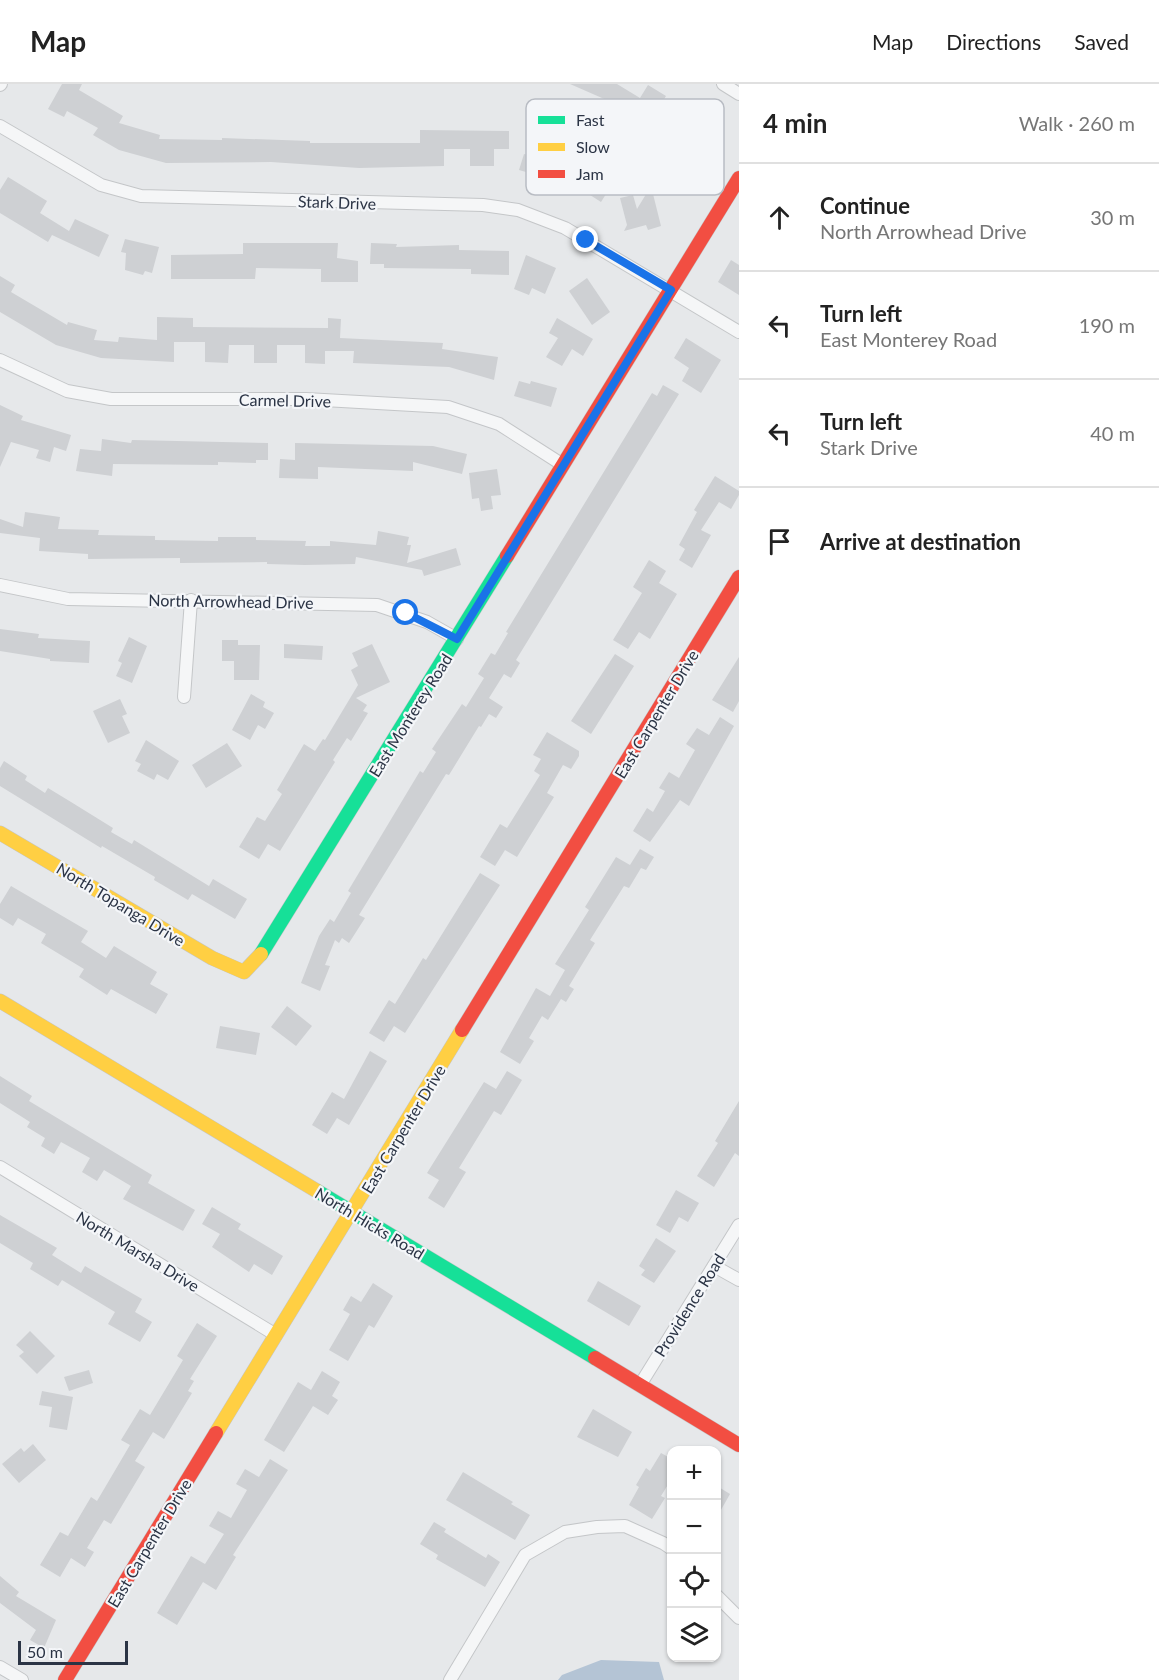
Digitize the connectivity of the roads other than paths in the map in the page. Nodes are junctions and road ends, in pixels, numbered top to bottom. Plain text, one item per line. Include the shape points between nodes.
1 (723, 84) edge
2 (739, 94) edge
3 (0, 126) edge
4 (739, 178) edge
5 (671, 290) junction
6 (739, 333) edge
7 (0, 360) edge
8 (563, 465) junction
9 (739, 577) edge
10 (0, 585) edge
11 (191, 600) junction
12 (457, 639) junction
13 (184, 697) dead end
14 (0, 833) edge
15 (244, 972) joint
16 (0, 1001) edge
17 (0, 1167) edge
18 (352, 1213) junction
19 (739, 1225) edge
20 (714, 1266) junction
21 (739, 1280) edge
22 (276, 1335) junction
23 (640, 1385) junction
24 (739, 1445) edge
25 (667, 1546) edge
26 (721, 1599) edge
27 (739, 1618) edge
28 (0, 1667) edge
29 (22, 1680) edge
30 (65, 1680) edge
31 (450, 1680) edge

1 - 2 street
3 - 5 street, Stark Drive via 101,185 141,196 483,205 518,210 565,228
4 - 5 street, East Monterey Road
5 - 6 street, Stark Drive
5 - 8 street, East Monterey Road
7 - 8 street, Carmel Drive via 67,392 111,399 306,399 448,407 499,424
8 - 12 street, East Monterey Road
9 - 18 street, East Carpenter Drive
10 - 11 street, North Arrowhead Drive via 68,599
11 - 12 street, North Arrowhead Drive via 377,605 427,622
11 - 13 street
12 - 15 street, East Monterey Road via 267,947
14 - 15 street, North Topanga Drive via 212,958
16 - 18 street, North Hicks Road
17 - 22 street, North Marsha Drive
18 - 22 street, East Carpenter Drive
18 - 23 street, North Hicks Road
19 - 20 street, Providence Road
20 - 21 street
20 - 23 street, Providence Road
22 - 30 street, East Carpenter Drive
23 - 24 street, North Hicks Road
25 - 31 street via 625,1526 597,1527 565,1532 525,1556
26 - 27 street
28 - 29 street

